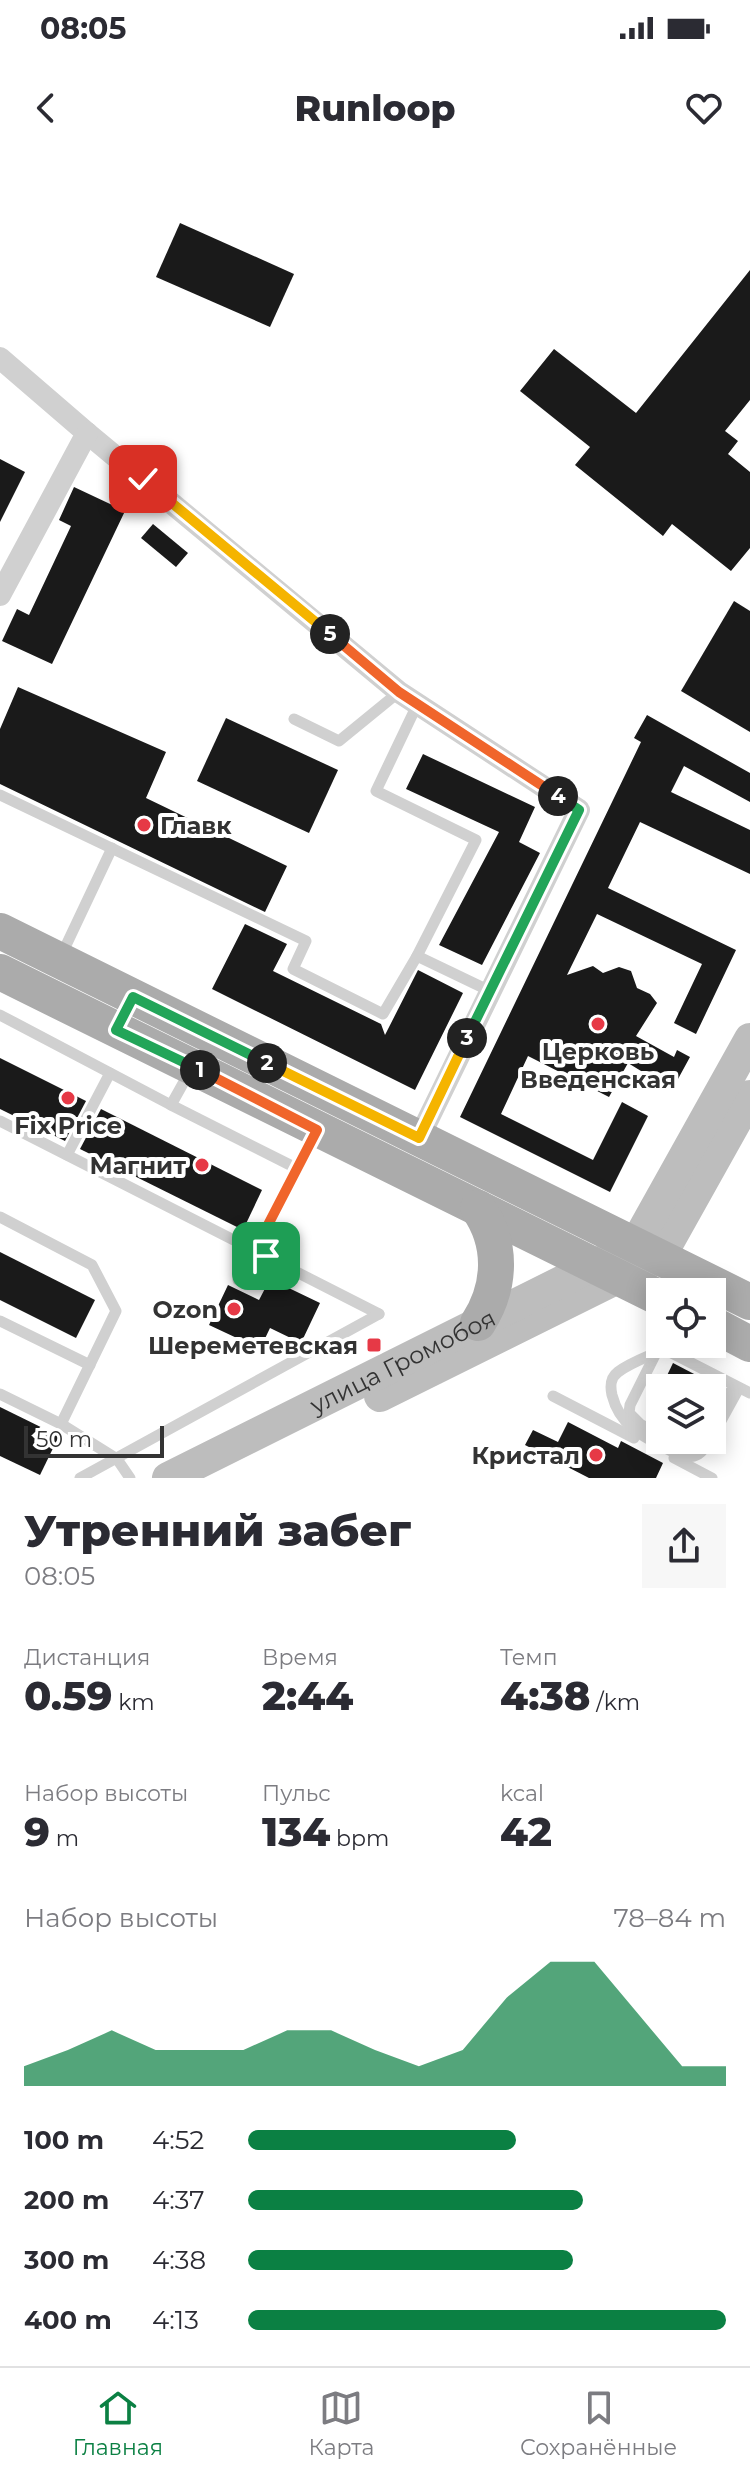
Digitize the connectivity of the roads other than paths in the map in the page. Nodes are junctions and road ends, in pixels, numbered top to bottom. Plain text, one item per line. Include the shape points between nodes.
1 (8, 369) edge
2 (87, 433) junction
3 (0, 595) edge
4 (408, 698) junction
5 (294, 719) dead end
6 (0, 795) edge
7 (112, 848) junction
8 (0, 931) edge
9 (417, 956) junction
10 (59, 960) junction
11 (0, 972) edge
12 (490, 991) junction
13 (133, 997) junction
14 (0, 1015) edge
15 (116, 1030) junction
16 (750, 1039) edge
17 (192, 1066) junction
18 (110, 1073) junction
19 (750, 1096) edge
20 (171, 1105) junction
21 (0, 1121) edge
22 (317, 1130) junction
23 (419, 1138) junction
24 (67, 1155) junction
25 (298, 1169) junction
26 (478, 1208) junction
27 (0, 1217) edge
28 (255, 1250) junction
29 (647, 1251) junction
30 (606, 1271) junction
31 (238, 1280) dead end
32 (646, 1291) edge
33 (750, 1302) edge
34 (0, 1321) edge
35 (478, 1323) junction
36 (726, 1331) edge
37 (750, 1344) edge
38 (646, 1358) edge
39 (654, 1358) edge
40 (682, 1358) edge
41 (90, 1365) junction
42 (742, 1389) edge
43 (0, 1394) edge
44 (553, 1396) dead end
45 (726, 1414) edge
46 (61, 1424) junction
47 (646, 1427) edge
48 (646, 1437) edge
49 (677, 1454) edge
50 (700, 1454) edge
51 (117, 1459) junction
52 (80, 1478) edge
53 (130, 1478) edge
54 (168, 1478) edge
55 (216, 1478) edge
56 (712, 1478) edge

1 - 2 street
2 - 3 street
2 - 4 street
4 - 5 lane via 339,741
4 - 9 lane via 376,791 476,840
4 - 12 street via 579,810
6 - 7 lane
7 - 9 lane via 306,941 293,969 383,1014
7 - 10 lane
8 - 10 main road
9 - 12 lane
10 - 13 main road
11 - 15 main road
12 - 23 street
13 - 15 main road
13 - 23 main road
14 - 18 lane
15 - 17 main road
16 - 29 main road
17 - 20 lane
17 - 22 main road
18 - 20 lane
18 - 24 lane
19 - 29 main road
20 - 25 lane
21 - 24 lane
22 - 25 lane
22 - 26 main road
23 - 29 main road
24 - 28 lane
25 - 28 lane
26 - 30 main road
26 - 35 main road via 494,1240 497,1263 494,1292
27 - 41 lane via 92,1265 116,1311
28 - 31 lane
28 - 51 lane via 379,1314
29 - 30 main road
29 - 33 main road
30 - 32 main road
30 - 35 main road, улица Громобоя
30 - 55 main road, улица Громобоя
34 - 41 lane
35 - 54 main road, улица Громобоя
36 - 37 main road
38 - 48 lane via 618,1373 610,1389 627,1426
39 - 47 lane via 629,1413
40 - 42 lane
41 - 46 lane
42 - 45 lane
43 - 46 lane
44 - 56 lane
46 - 51 lane
49 - 50 lane
51 - 52 lane
51 - 53 lane

